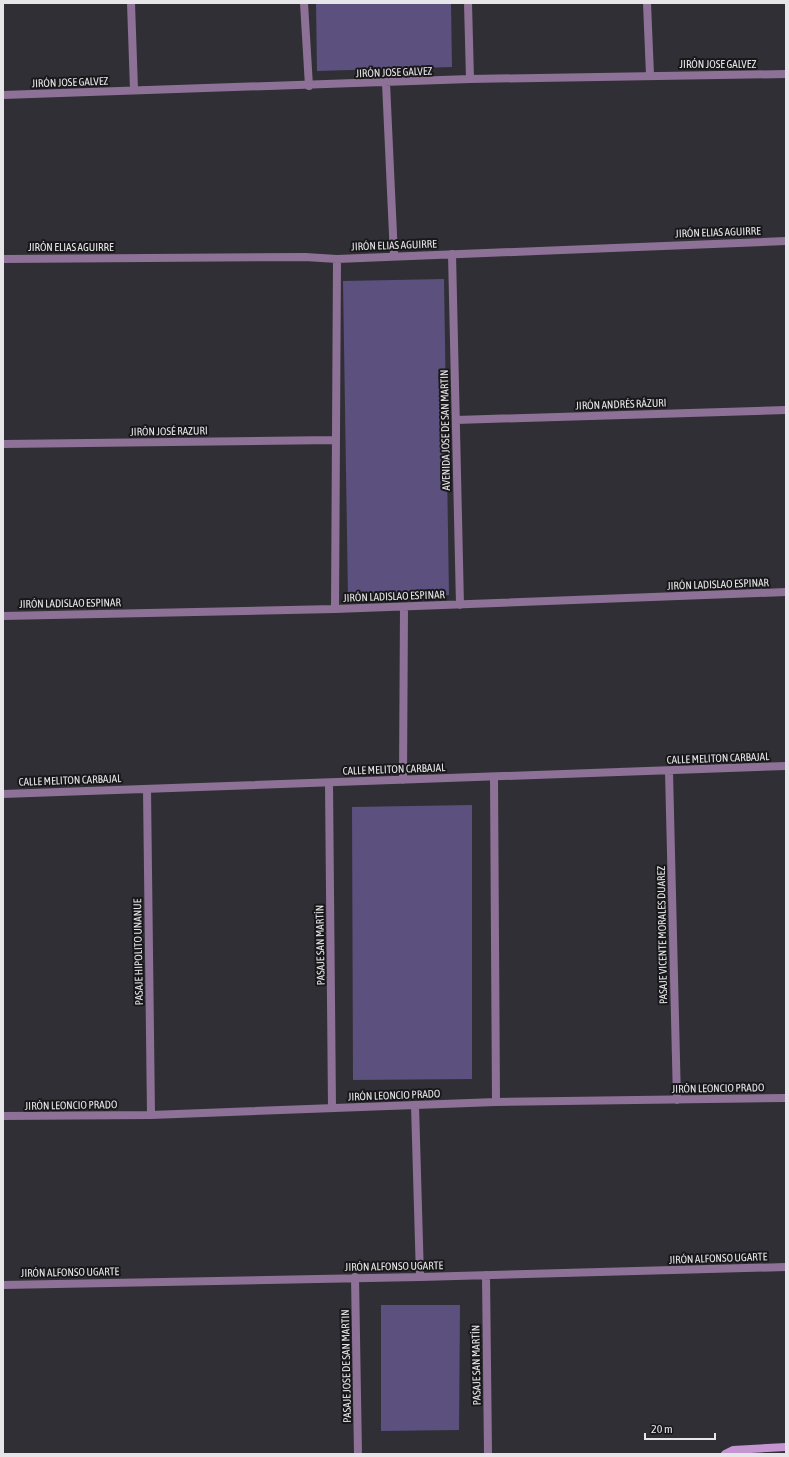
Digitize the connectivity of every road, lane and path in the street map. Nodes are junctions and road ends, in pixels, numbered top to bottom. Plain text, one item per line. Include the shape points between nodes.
1 (131, 3) edge
2 (304, 3) edge
3 (468, 3) edge
4 (648, 3) edge
5 (786, 74) edge
6 (650, 75) junction
7 (470, 79) junction
8 (386, 83) junction
9 (308, 86) junction
10 (134, 90) junction
11 (3, 95) edge
12 (786, 241) edge
13 (452, 254) junction
14 (394, 256) junction
15 (337, 258) junction
16 (3, 259) edge
17 (786, 410) edge
18 (456, 420) junction
19 (336, 440) junction
20 (3, 444) edge
21 (786, 592) edge
22 (460, 605) junction
23 (404, 607) junction
24 (335, 610) junction
25 (3, 616) edge
26 (786, 766) edge
27 (669, 771) junction
28 (494, 777) junction
29 (403, 780) junction
30 (329, 782) junction
31 (147, 789) junction
32 (3, 794) edge
33 (786, 1098) edge
34 (677, 1100) junction
35 (496, 1102) junction
36 (415, 1105) junction
37 (332, 1108) junction
38 (151, 1115) junction
39 (3, 1116) edge
40 (786, 1267) edge
41 (486, 1275) junction
42 (355, 1277) junction
43 (420, 1277) junction
44 (3, 1285) edge
45 (786, 1447) edge
46 (358, 1454) edge
47 (488, 1454) edge
48 (725, 1454) edge

1 - 10 street
2 - 9 street
3 - 7 street
4 - 6 street
5 - 6 street, JIRÓN JOSE GALVEZ
6 - 7 street, JIRÓN JOSE GALVEZ
7 - 8 street, JIRÓN JOSE GALVEZ
8 - 9 street, JIRÓN JOSE GALVEZ
8 - 14 street
9 - 10 street, JIRÓN JOSE GALVEZ
10 - 11 street, JIRÓN JOSE GALVEZ
12 - 13 street, JIRÓN ELIAS AGUIRRE
13 - 14 street, JIRÓN ELIAS AGUIRRE
13 - 18 street, AVENIDA JOSE DE SAN MARTIN
14 - 15 street, JIRÓN ELIAS AGUIRRE
15 - 16 street, JIRÓN ELIAS AGUIRRE
15 - 19 street
17 - 18 street, JIRÓN ANDRÉS RÁZURI
18 - 22 street, AVENIDA JOSE DE SAN MARTIN
19 - 20 street, JIRÓN JOSÉ RAZURI
19 - 24 street
21 - 22 street, JIRÓN LADISLAO ESPINAR
22 - 23 street, JIRÓN LADISLAO ESPINAR
23 - 24 street, JIRÓN LADISLAO ESPINAR
23 - 29 street
24 - 25 street, JIRÓN LADISLAO ESPINAR
26 - 27 street, CALLE MELITON CARBAJAL
27 - 28 street, CALLE MELITON CARBAJAL
27 - 34 street, PASAJE VICENTE MORALES DUAREZ
28 - 29 street, CALLE MELITON CARBAJAL
28 - 35 street
29 - 30 street, CALLE MELITON CARBAJAL
30 - 31 street, CALLE MELITON CARBAJAL
30 - 37 street, PASAJE SAN MARTÍN
31 - 32 street, CALLE MELITON CARBAJAL
31 - 38 street, PASAJE HIPOLITO UNANUE
33 - 34 street, JIRÓN LEONCIO PRADO
34 - 35 street, JIRÓN LEONCIO PRADO
35 - 36 street, JIRÓN LEONCIO PRADO
36 - 37 street, JIRÓN LEONCIO PRADO
36 - 43 street
37 - 38 street, JIRÓN LEONCIO PRADO
38 - 39 street, JIRÓN LEONCIO PRADO
40 - 41 street, JIRÓN ALFONSO UGARTE
41 - 43 street, JIRÓN ALFONSO UGARTE
41 - 47 street, PASAJE SAN MARTÍN
42 - 43 street, JIRÓN ALFONSO UGARTE
42 - 44 street, JIRÓN ALFONSO UGARTE
42 - 46 street, PASAJE JOSE DE SAN MARTIN
45 - 48 street via 733,1450

